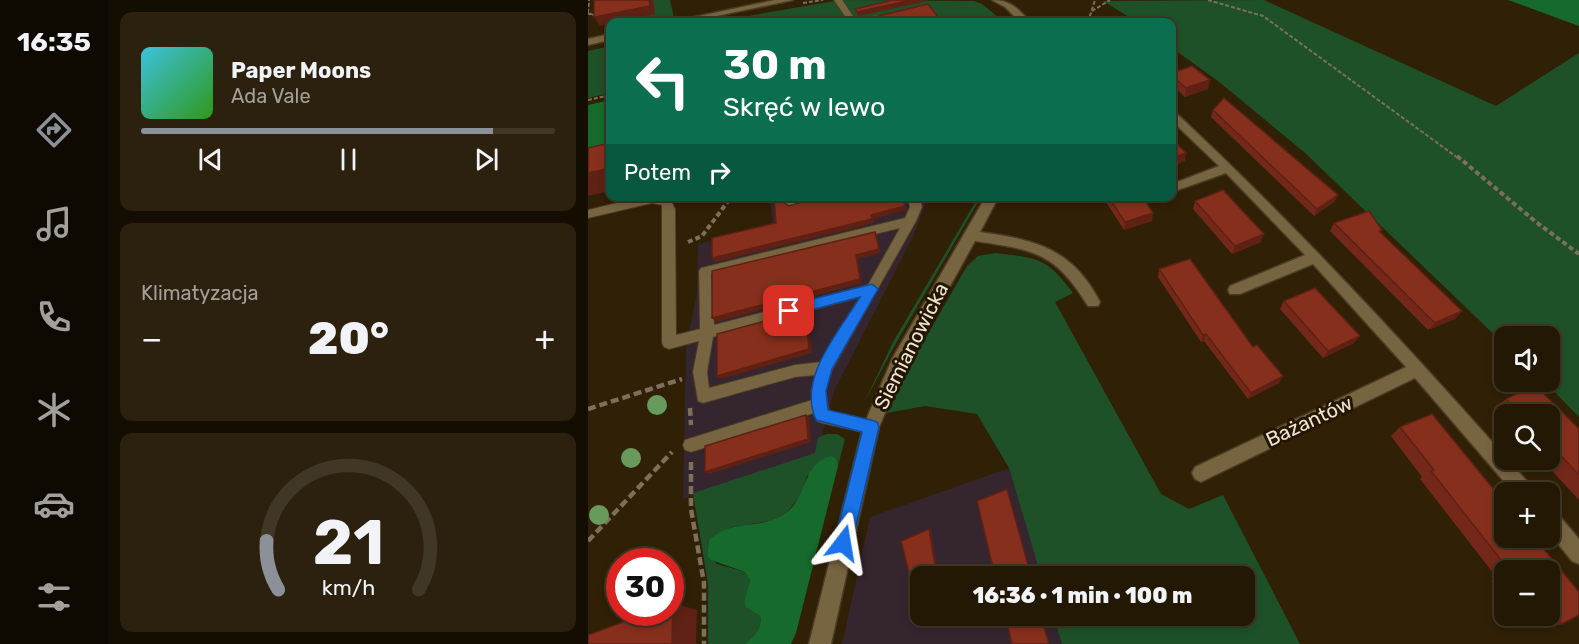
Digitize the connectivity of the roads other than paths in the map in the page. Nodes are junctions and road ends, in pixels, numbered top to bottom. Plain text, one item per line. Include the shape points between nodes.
1 (789, 0) edge
2 (838, 0) edge
3 (996, 0) edge
4 (1007, 3) edge
5 (886, 15) edge
6 (697, 18) edge
7 (851, 18) edge
8 (872, 18) edge
9 (1021, 18) edge
10 (606, 38) edge
11 (588, 42) edge
12 (1176, 119) edge
13 (1227, 168) junction
14 (1176, 187) edge
15 (643, 201) edge
16 (661, 201) edge
17 (802, 201) edge
18 (914, 201) edge
19 (990, 201) edge
20 (791, 204) edge
21 (588, 214) edge
22 (910, 221) junction
23 (970, 235) junction
24 (1315, 257) junction
25 (872, 289) junction
26 (1235, 290) dead end
27 (1093, 302) dead end
28 (707, 333) junction
29 (825, 368) junction
30 (1418, 369) junction
31 (819, 405) junction
32 (871, 427) junction
33 (691, 438) road end
34 (1201, 473) dead end
35 (1516, 482) edge
36 (1560, 532) edge
37 (1579, 554) edge
38 (820, 644) edge

1 - 6 street
2 - 7 lane
3 - 4 street
4 - 9 street
5 - 8 lane
10 - 11 street
12 - 13 street
13 - 14 street
13 - 24 street
15 - 21 lane
16 - 28 lane via 669,209 669,343
17 - 20 lane
18 - 22 lane
19 - 23 street, Siemianowicka
22 - 25 lane
22 - 28 lane via 705,271
23 - 27 street via 1052,255 1069,268
23 - 32 street, Siemianowicka via 898,364
24 - 26 street
24 - 30 street
25 - 28 lane
25 - 29 lane
28 - 29 lane via 695,374 702,396 795,371
29 - 31 lane via 818,391
30 - 34 street, Bażantów
30 - 35 street
31 - 32 lane via 822,416
31 - 33 lane
32 - 38 street, Siemianowicka
36 - 37 street

